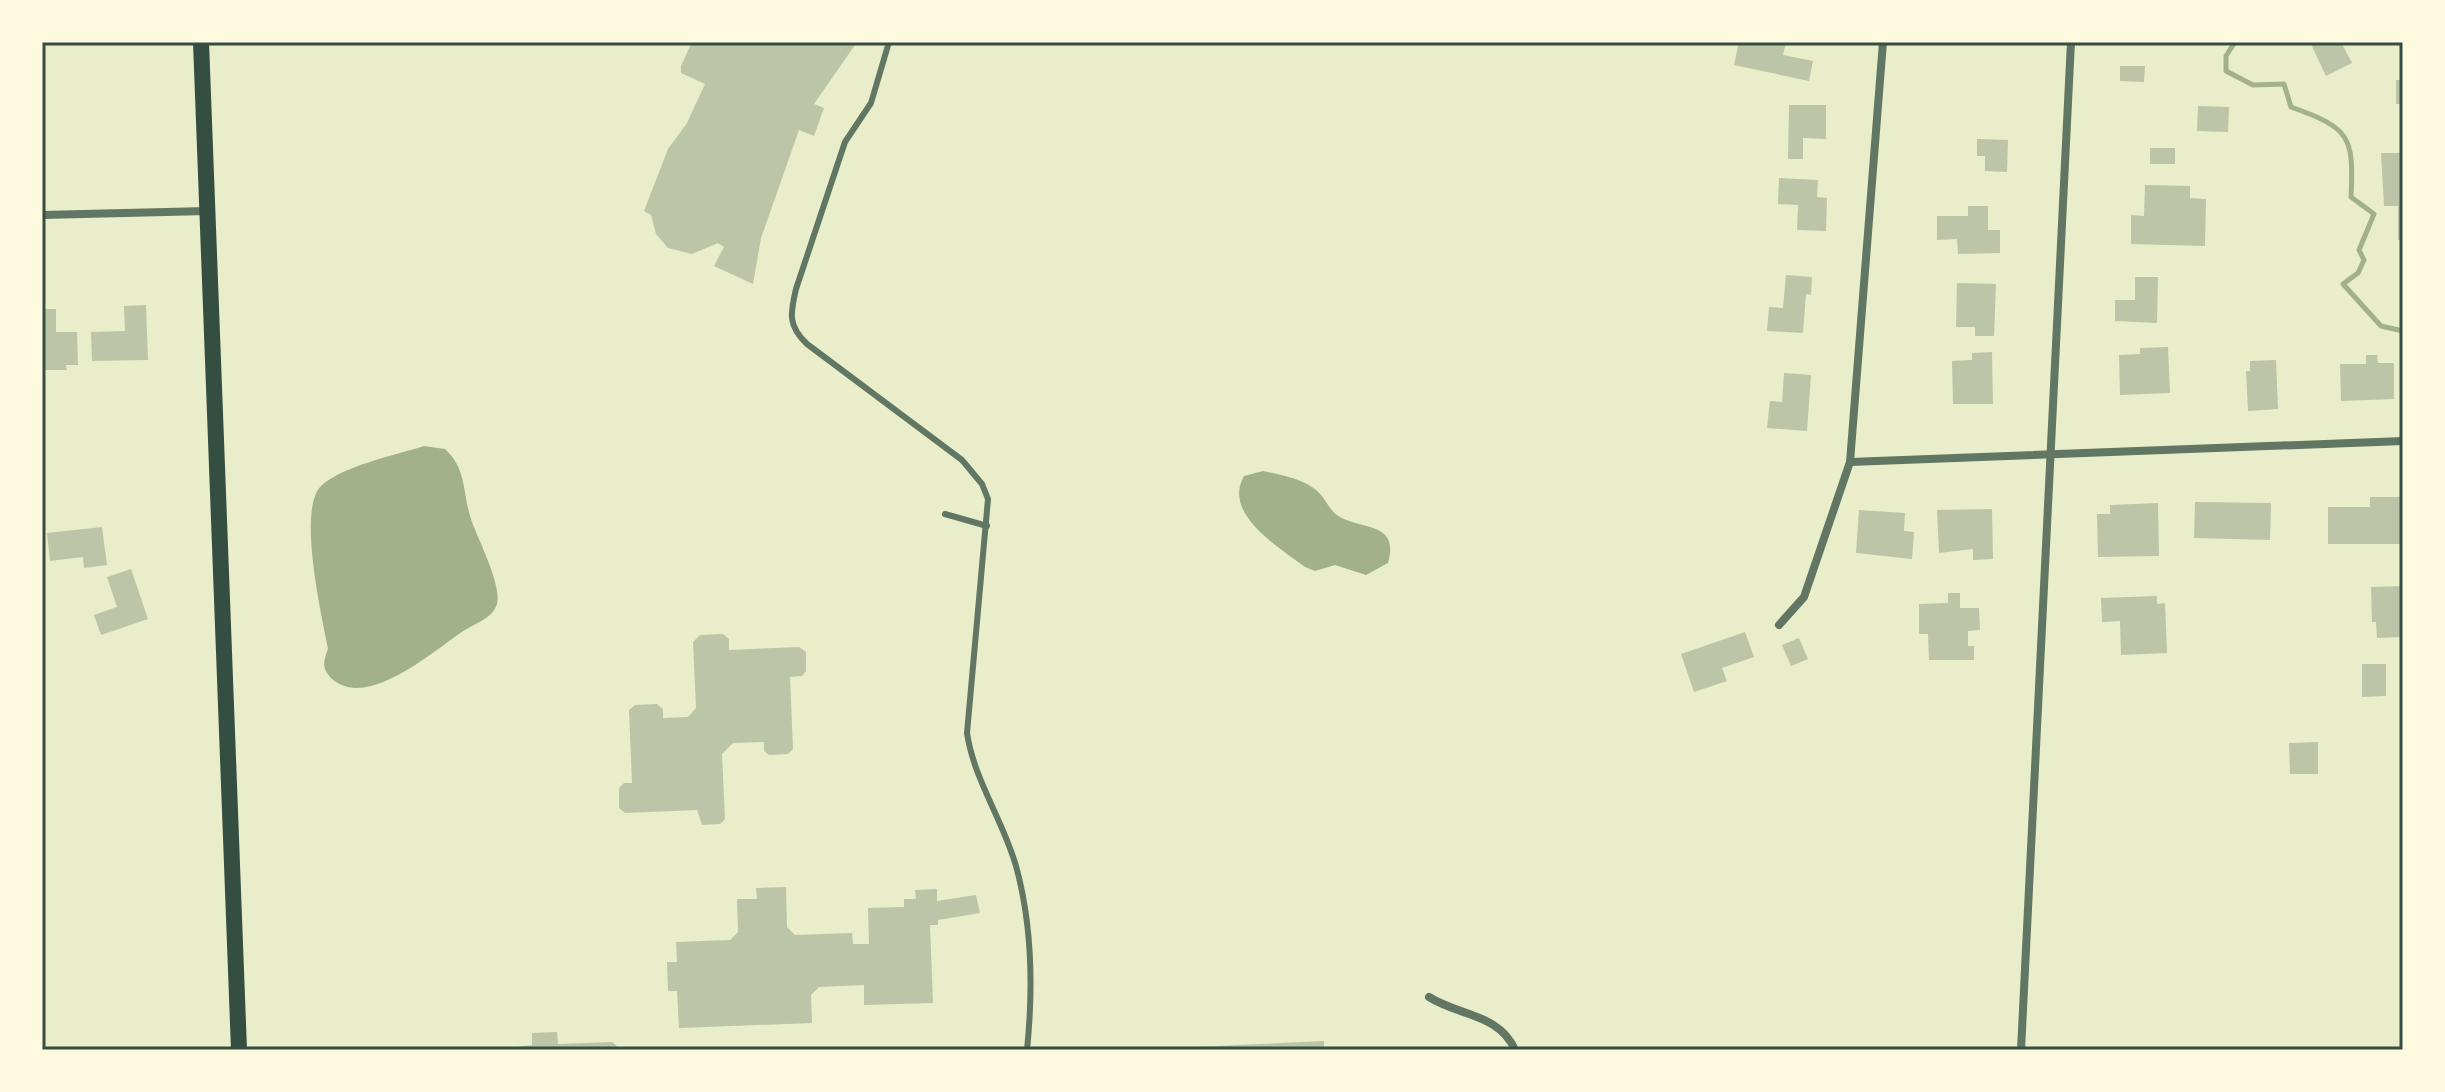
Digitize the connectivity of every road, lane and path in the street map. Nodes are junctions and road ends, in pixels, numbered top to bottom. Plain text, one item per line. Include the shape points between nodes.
1 (201, 42) edge
2 (889, 42) edge
3 (1883, 42) edge
4 (2071, 42) edge
5 (207, 211) junction
6 (42, 215) edge
7 (2403, 441) edge
8 (2052, 454) junction
9 (1850, 462) junction
10 (945, 514) dead end
11 (987, 526) junction
12 (1779, 625) dead end
13 (1429, 997) dead end
14 (239, 1050) edge
15 (1027, 1050) edge
16 (1515, 1050) edge
17 (2021, 1050) edge

1 - 5 main road
2 - 11 lane via 871,103 845,142 796,289 791,327 962,460 988,499
3 - 9 street
4 - 8 street
5 - 6 street
5 - 14 main road
7 - 8 street
8 - 9 street
8 - 17 street
9 - 12 street via 1804,597
10 - 11 lane
11 - 15 lane via 967,733 970,755 1015,865 1024,903
13 - 16 street via 1500,1026

